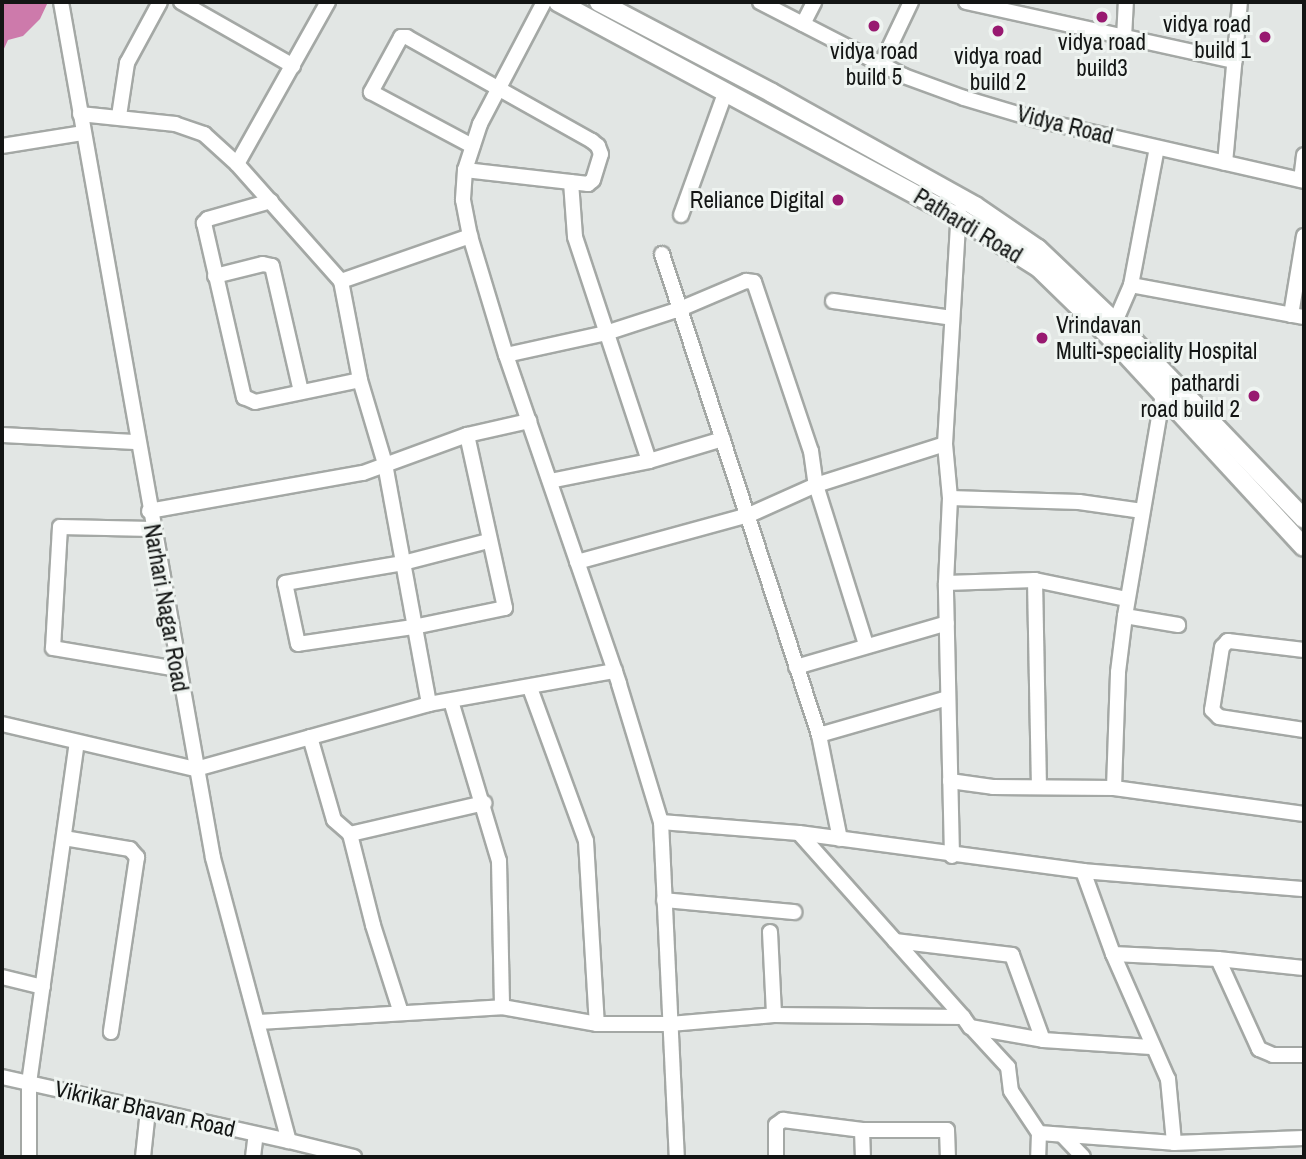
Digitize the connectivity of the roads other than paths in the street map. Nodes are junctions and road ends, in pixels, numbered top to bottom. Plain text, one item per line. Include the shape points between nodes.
1 (61, 2) edge
2 (160, 2) edge
3 (181, 2) edge
4 (328, 2) edge
5 (544, 2) edge
6 (558, 2) edge
7 (599, 2) edge
8 (761, 2) edge
9 (814, 2) edge
10 (911, 2) edge
11 (966, 2) edge
12 (1034, 2) edge
13 (1126, 2) edge
14 (1240, 2) edge
15 (1032, 17) junction
16 (803, 24) junction
17 (1124, 38) junction
18 (1235, 61) junction
19 (881, 65) junction
20 (293, 66) junction
21 (498, 88) junction
22 (726, 91) junction
23 (80, 114) junction
24 (119, 116) junction
25 (83, 133) junction
26 (2, 146) edge
27 (472, 146) junction
28 (1157, 148) junction
29 (1304, 155) edge
30 (1225, 163) junction
31 (237, 164) junction
32 (465, 170) junction
33 (1303, 180) edge
34 (571, 182) junction
35 (271, 201) junction
36 (960, 208) junction
37 (681, 215) dead end
38 (470, 236) junction
39 (1304, 236) edge
40 (662, 254) dead end
41 (215, 276) junction
42 (341, 281) junction
43 (1131, 285) junction
44 (832, 301) dead end
45 (680, 309) junction
46 (1297, 316) edge
47 (952, 318) junction
48 (1112, 329) junction
49 (606, 333) junction
50 (506, 355) junction
51 (1169, 376) junction
52 (360, 380) junction
53 (301, 392) junction
54 (1161, 394) junction
55 (529, 421) junction
56 (2, 435) edge
57 (467, 435) junction
58 (723, 439) junction
59 (137, 442) junction
60 (945, 444) junction
61 (649, 461) junction
62 (385, 464) junction
63 (550, 481) junction
64 (816, 485) junction
65 (950, 498) junction
66 (149, 511) junction
67 (1142, 511) junction
68 (749, 515) junction
69 (1304, 519) edge
70 (152, 529) junction
71 (488, 541) junction
72 (1304, 547) edge
73 (577, 562) junction
74 (403, 563) junction
75 (1035, 580) junction
76 (946, 583) junction
77 (1127, 599) junction
78 (1125, 616) junction
79 (947, 623) junction
80 (1178, 625) dead end
81 (413, 627) junction
82 (866, 645) junction
83 (1304, 650) edge
84 (796, 667) junction
85 (177, 669) junction
86 (615, 671) junction
87 (530, 688) junction
88 (948, 698) junction
89 (451, 701) junction
90 (429, 704) junction
91 (2, 724) edge
92 (1304, 730) edge
93 (819, 735) junction
94 (310, 737) junction
95 (77, 742) junction
96 (196, 769) junction
97 (950, 781) junction
98 (1039, 787) junction
99 (1114, 788) junction
100 (484, 803) junction
101 (1304, 814) edge
102 (660, 822) junction
103 (799, 833) junction
104 (349, 834) junction
105 (64, 838) junction
106 (840, 839) junction
107 (952, 856) junction
108 (1083, 871) junction
109 (1304, 889) edge
110 (664, 900) junction
111 (794, 912) dead end
112 (770, 933) dead end
113 (895, 941) junction
114 (1113, 954) junction
115 (1218, 959) junction
116 (1304, 968) edge
117 (2, 978) edge
118 (43, 986) junction
119 (502, 1007) junction
120 (401, 1013) junction
121 (774, 1015) junction
122 (259, 1022) junction
123 (967, 1022) junction
124 (597, 1024) junction
125 (670, 1024) junction
126 (111, 1032) dead end
127 (1043, 1040) junction
128 (1151, 1047) junction
129 (1304, 1055) edge
130 (2, 1077) edge
131 (29, 1083) junction
132 (148, 1110) junction
133 (862, 1130) junction
134 (1038, 1133) junction
135 (256, 1134) junction
136 (1062, 1135) junction
137 (1304, 1138) edge
138 (289, 1141) junction
139 (1174, 1143) junction
140 (29, 1157) edge
141 (143, 1157) edge
142 (253, 1157) edge
143 (354, 1157) edge
144 (677, 1157) edge
145 (776, 1157) edge
146 (863, 1157) edge
147 (947, 1157) edge
148 (1038, 1157) edge
149 (1083, 1157) edge

1 - 23 street, Narhari Nagar Road
2 - 24 street via 127,63
3 - 20 street
4 - 20 street
5 - 21 street
6 - 22 main road, Pathardi Road
7 - 36 main road via 772,93
8 - 16 street, Vidya Road
9 - 16 street
10 - 19 street
11 - 15 street
12 - 15 street
13 - 17 street
14 - 18 street
15 - 17 street
16 - 19 street, Vidya Road
17 - 18 street
18 - 30 street
19 - 28 street, Vidya Road via 976,102
20 - 31 street
21 - 27 street
21 - 27 street via 403,36 372,88 373,94
21 - 34 street via 598,146 600,162 593,180 588,184
22 - 36 main road, Pathardi Road
22 - 37 street
23 - 24 street
23 - 25 street, Narhari Nagar Road
24 - 31 street via 188,127 204,134
25 - 26 street
25 - 59 street, Narhari Nagar Road
27 - 32 street
28 - 30 street, Vidya Road
28 - 43 street
29 - 33 street
30 - 33 street, Vidya Road
31 - 35 street
32 - 34 street
32 - 38 street via 463,200
34 - 49 street via 575,237
35 - 41 street via 205,221
35 - 42 street
36 - 47 street
36 - 48 main road, Pathardi Road
38 - 42 street
38 - 50 street
39 - 46 street
40 - 45 street
41 - 53 street via 244,397 255,402
41 - 53 street via 263,264 272,266
42 - 52 street
43 - 46 street
43 - 48 street
44 - 47 street
45 - 49 street
45 - 58 street
45 - 64 street via 747,281 757,284 811,450
47 - 60 street
48 - 51 main road
48 - 54 main road, Pathardi Road
49 - 50 street
49 - 61 street
50 - 55 street
51 - 54 street
51 - 69 main road
52 - 53 street
52 - 62 street
54 - 67 street
54 - 72 main road, Pathardi Road
55 - 57 street
55 - 63 street
56 - 59 street
57 - 62 street
57 - 71 street
58 - 61 street
58 - 68 street
59 - 66 street, Narhari Nagar Road
60 - 64 street
60 - 65 street
61 - 63 street
62 - 66 street via 363,473
62 - 74 street
63 - 73 street
64 - 68 street
64 - 82 street
65 - 67 street via 1079,502
65 - 76 street
66 - 70 street, Narhari Nagar Road
67 - 77 street
68 - 73 street
68 - 84 street
70 - 85 street, Narhari Nagar Road
70 - 85 street via 60,527 53,648
71 - 74 street
71 - 81 street via 505,608
73 - 86 street
74 - 81 street
74 - 81 street via 285,583 298,644
75 - 76 street
75 - 77 street
75 - 98 street
76 - 79 street
77 - 78 street
78 - 80 street
78 - 99 street
79 - 82 street
79 - 88 street
81 - 90 street
82 - 84 street
83 - 92 street via 1233,641 1224,644 1212,710 1219,717
84 - 93 street
85 - 96 street, Narhari Nagar Road
86 - 87 street
86 - 102 street
87 - 89 street
87 - 124 street via 586,841
88 - 93 street
88 - 97 street
89 - 90 street
89 - 100 street
90 - 94 street
91 - 95 street
93 - 106 street
94 - 96 street
94 - 104 street via 334,820
95 - 96 street
95 - 105 street
96 - 122 street, Narhari Nagar Road via 213,858
97 - 98 street
97 - 107 street
98 - 99 street
99 - 101 street
100 - 104 street
100 - 119 street via 501,873
102 - 103 street
102 - 110 street
103 - 106 street
103 - 113 street
104 - 120 street
105 - 118 street
105 - 126 street via 130,849 138,857
106 - 107 street
107 - 108 street
108 - 109 street
108 - 114 street
110 - 111 street
110 - 125 street
112 - 121 street
113 - 123 street
113 - 127 street via 1012,955
114 - 115 street
114 - 128 street
115 - 116 street
115 - 129 street via 1259,1049 1273,1055
117 - 118 street
118 - 131 street
119 - 120 street
119 - 124 street
120 - 122 street
121 - 123 street
121 - 125 street
122 - 138 street, Narhari Nagar Road
123 - 127 street
123 - 134 street via 1008,1067 1012,1091
124 - 125 street
125 - 144 street
127 - 128 street
128 - 139 street via 1169,1083
130 - 131 street, Vikrikar Bhavan Road
131 - 132 street, Vikrikar Bhavan Road
131 - 140 street
132 - 135 street, Vikrikar Bhavan Road
132 - 141 street
133 - 145 street via 783,1120 776,1125
133 - 146 street
133 - 147 street via 947,1130
134 - 136 street
134 - 148 street
135 - 138 street, Vikrikar Bhavan Road
135 - 142 street
136 - 139 street
136 - 149 street
137 - 139 street
138 - 143 street

